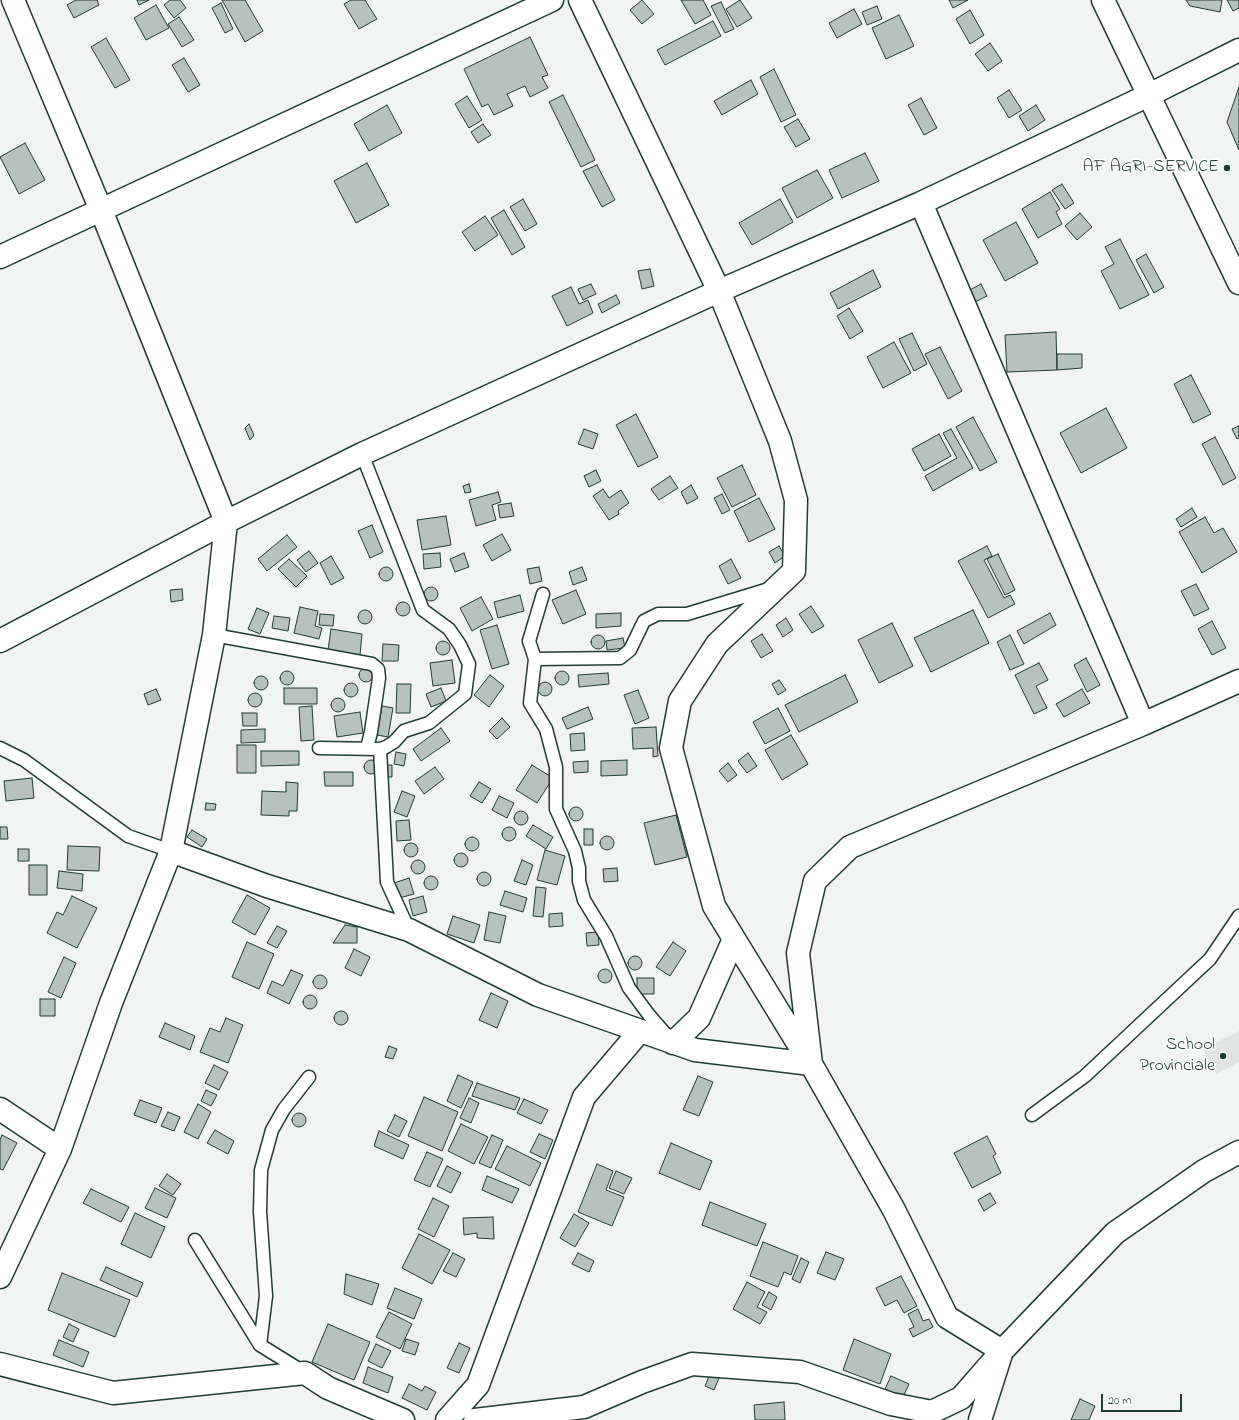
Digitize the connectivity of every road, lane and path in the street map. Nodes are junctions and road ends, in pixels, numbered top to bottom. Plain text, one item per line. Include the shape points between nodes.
1 (13, 0) edge
2 (552, 0) edge
3 (580, 0) edge
4 (1103, 0) edge
5 (1239, 50) edge
6 (1149, 95) junction
7 (921, 203) junction
8 (101, 210) junction
9 (0, 257) edge
10 (1239, 283) edge
11 (719, 291) junction
12 (362, 454) junction
13 (226, 522) junction
14 (777, 587) junction
15 (543, 594) dead end
16 (214, 635) junction
17 (0, 641) edge
18 (535, 659) junction
19 (1239, 681) edge
20 (1143, 724) junction
21 (0, 748) edge
22 (318, 748) dead end
23 (367, 748) junction
24 (380, 749) junction
25 (171, 851) junction
26 (1239, 916) edge
27 (408, 930) junction
28 (734, 939) junction
29 (640, 1031) junction
30 (673, 1043) junction
31 (811, 1064) junction
32 (309, 1077) dead end
33 (0, 1109) edge
34 (1032, 1115) dead end
35 (60, 1149) junction
36 (1239, 1152) edge
37 (195, 1240) dead end
38 (0, 1277) edge
39 (260, 1345) junction
40 (1002, 1351) junction
41 (0, 1364) edge
42 (305, 1373) junction
43 (404, 1420) edge
44 (447, 1420) edge
45 (475, 1420) edge
46 (980, 1420) edge

1 - 8 main road
2 - 8 main road
3 - 11 main road
4 - 6 main road
5 - 6 main road
6 - 7 main road
6 - 10 main road
7 - 11 main road
7 - 20 main road
8 - 9 main road
8 - 13 main road
11 - 12 main road
11 - 14 main road via 780,442 796,500 794,570
12 - 13 main road
12 - 24 lane via 423,610 449,630 469,664 465,694 429,723 404,732 394,742
13 - 16 main road
13 - 17 main road
14 - 18 lane via 687,614 658,614 644,621 630,650 620,658
14 - 28 main road via 717,644 680,701 671,748 714,906
15 - 18 lane via 529,642
16 - 23 lane via 372,664 378,669 379,678
16 - 25 main road
18 - 30 lane via 530,703 546,729 556,767 556,809 575,851 584,900 606,936 629,988
19 - 20 main road
20 - 31 main road via 850,847 815,881 798,953
21 - 25 lane via 24,760 128,836
22 - 23 lane
23 - 24 lane
24 - 27 lane via 387,882
25 - 27 main road via 267,886
25 - 35 main road via 111,1003
26 - 34 lane via 1210,959 1085,1076
27 - 29 main road via 538,995
28 - 30 main road via 699,1018
28 - 31 main road
29 - 30 main road
29 - 44 main road via 584,1097 478,1385
30 - 31 main road via 695,1050
31 - 40 main road via 894,1210 947,1317
32 - 39 lane via 284,1109 272,1130 261,1170 260,1212 266,1296
33 - 35 main road
35 - 38 main road
36 - 40 main road via 1204,1170 1115,1233
37 - 39 lane
39 - 42 lane
40 - 45 main road via 961,1398 932,1412 891,1404 800,1372 692,1364 584,1407
40 - 46 main road
41 - 42 main road via 112,1393
42 - 43 main road via 328,1388

